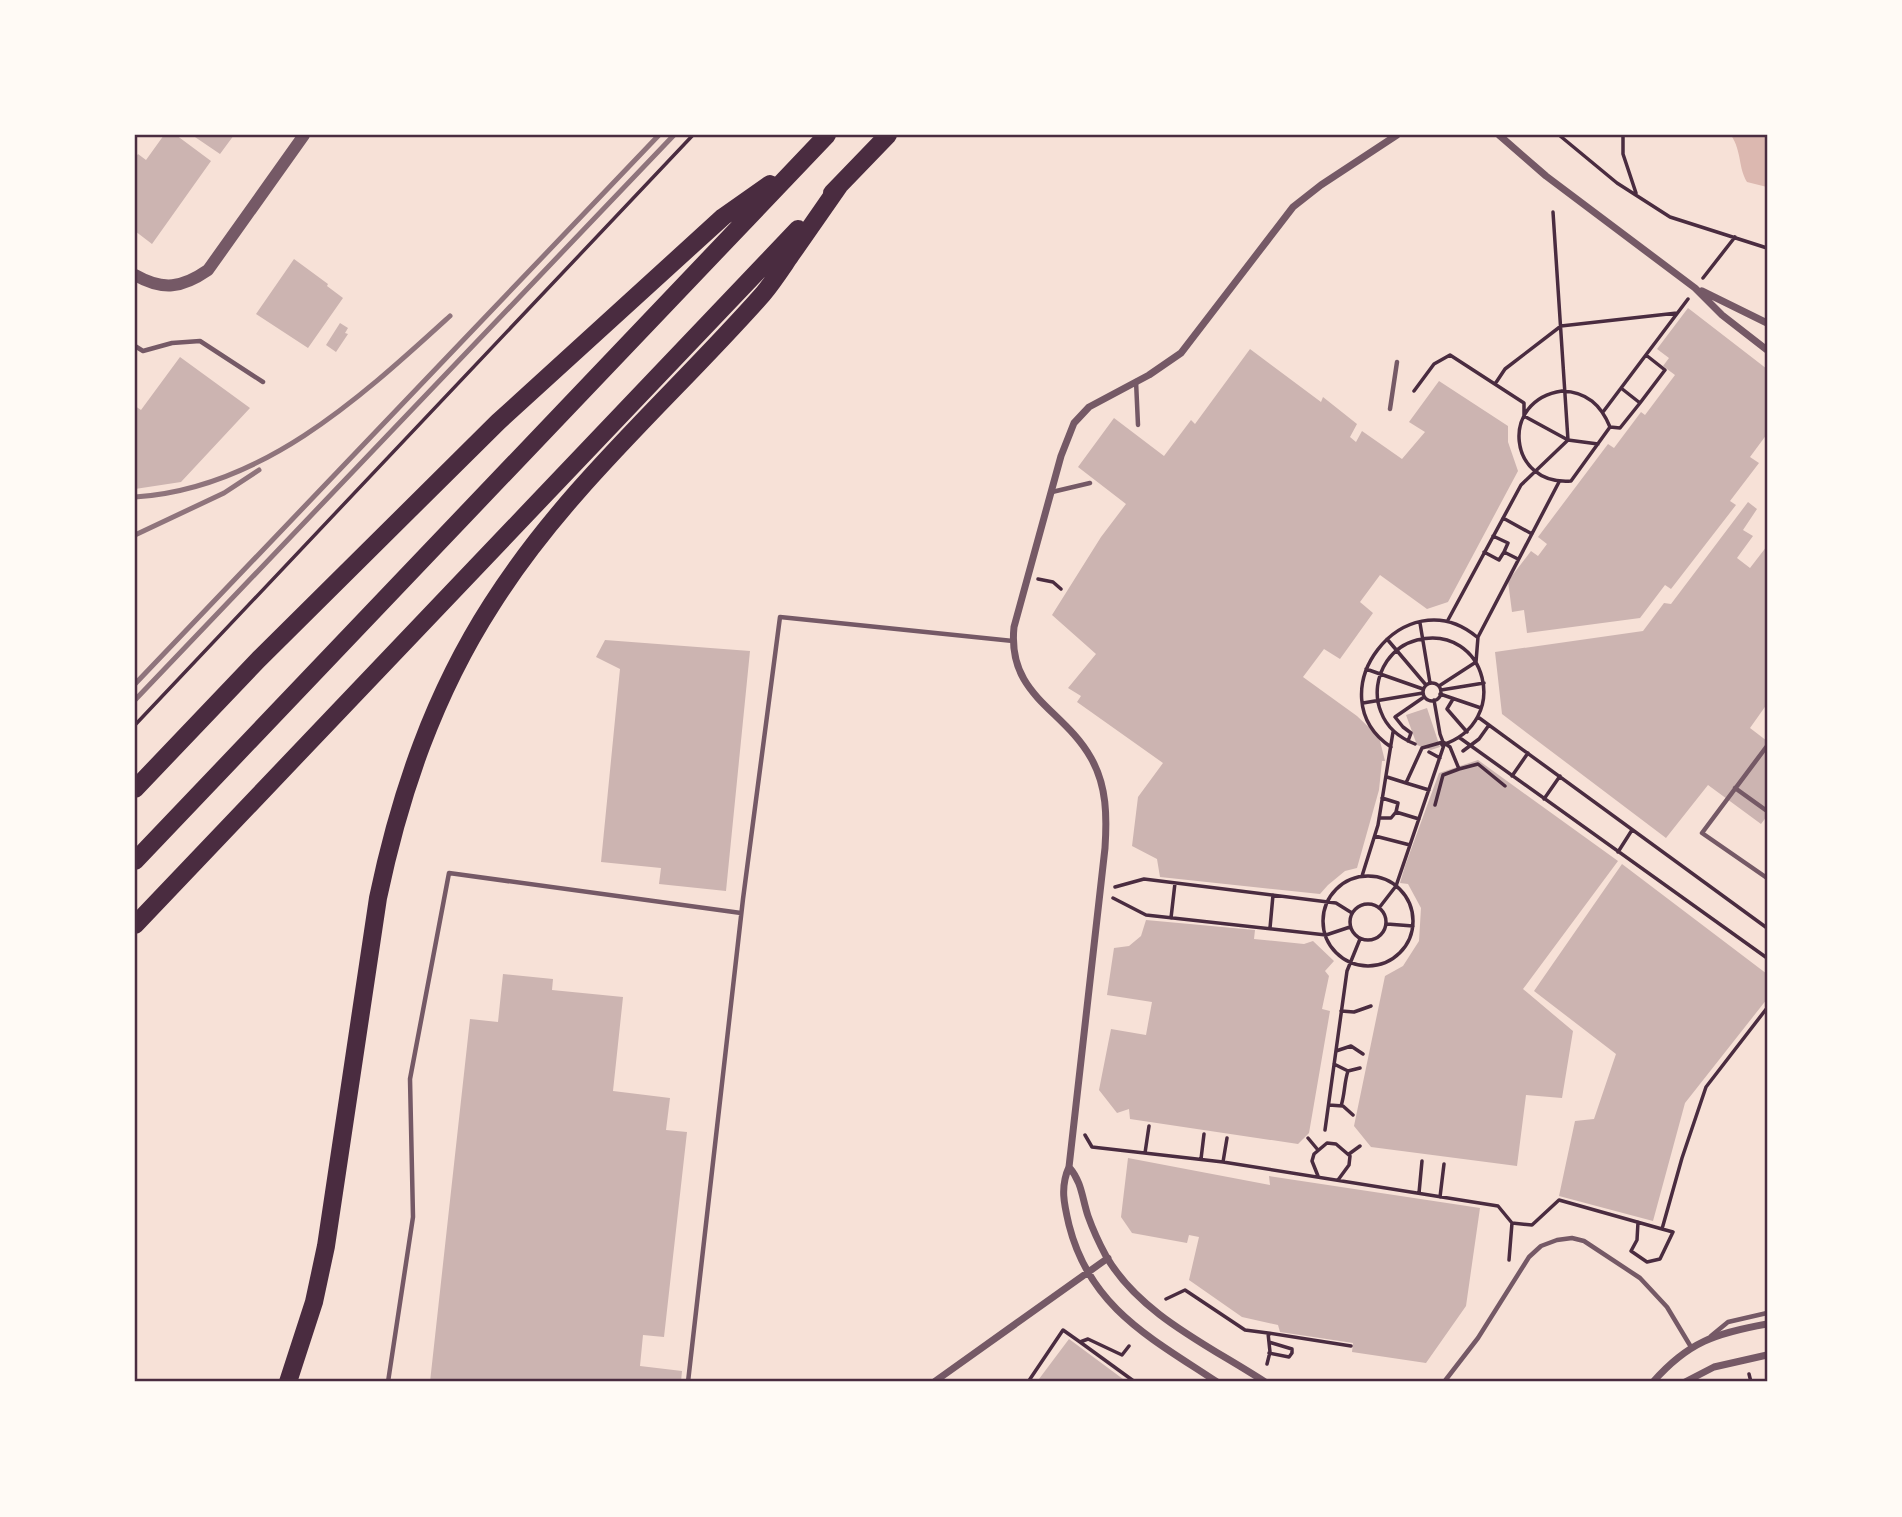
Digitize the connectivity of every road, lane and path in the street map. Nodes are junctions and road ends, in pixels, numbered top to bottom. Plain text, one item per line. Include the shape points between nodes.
1 (304, 135) edge
2 (693, 135) edge
3 (827, 135) edge
4 (888, 135) edge
5 (1397, 135) edge
6 (1499, 135) edge
7 (1559, 135) edge
8 (1623, 135) edge
9 (803, 160) junction
10 (839, 186) junction
11 (1636, 195) junction
12 (1553, 212) dead end
13 (1735, 237) junction
14 (1767, 248) edge
15 (135, 275) edge
16 (1695, 288) junction
17 (1677, 313) junction
18 (1767, 323) edge
19 (1561, 326) junction
20 (135, 346) edge
21 (1767, 349) edge
22 (1646, 355) junction
23 (1397, 362) dead end
24 (263, 382) dead end
25 (1136, 382) junction
26 (1495, 384) junction
27 (1620, 388) junction
28 (1414, 391) dead end
29 (1566, 391) junction
30 (1640, 403) junction
31 (1390, 409) dead end
32 (1603, 412) junction
33 (1524, 416) junction
34 (1138, 425) dead end
35 (1610, 427) junction
36 (1568, 440) junction
37 (1598, 444) junction
38 (1536, 472) junction
39 (1559, 482) junction
40 (1090, 483) dead end
41 (1051, 492) junction
42 (1503, 518) junction
43 (1532, 534) junction
44 (1493, 536) junction
45 (1485, 552) junction
46 (1504, 552) junction
47 (1518, 559) junction
48 (1038, 579) dead end
49 (1061, 589) dead end
50 (1448, 620) junction
51 (1420, 623) junction
52 (1478, 637) junction
53 (1387, 639) junction
54 (1422, 639) junction
55 (1013, 640) junction
56 (1396, 651) junction
57 (1476, 662) junction
58 (1366, 669) junction
59 (1380, 674) junction
60 (1484, 683) junction
61 (1425, 689) junction
62 (1440, 690) junction
63 (1453, 699) junction
64 (1378, 700) junction
65 (1434, 700) junction
66 (1363, 703) junction
67 (1482, 709) junction
68 (1478, 717) junction
69 (135, 725) edge
70 (1489, 725) junction
71 (1393, 730) junction
72 (1467, 732) junction
73 (1460, 738) junction
74 (1408, 741) junction
75 (1415, 744) dead end
76 (1443, 744) junction
77 (1471, 746) junction
78 (1767, 746) edge
79 (1391, 747) junction
80 (1463, 751) dead end
81 (1429, 752) dead end
82 (1528, 753) junction
83 (1440, 758) junction
84 (1460, 769) junction
85 (1512, 776) junction
86 (1560, 776) junction
87 (1387, 777) junction
88 (1406, 783) junction
89 (1505, 786) dead end
90 (1735, 788) junction
91 (135, 789) edge
92 (1429, 790) junction
93 (1382, 798) junction
94 (1544, 799) junction
95 (1435, 805) dead end
96 (1767, 811) edge
97 (1396, 812) junction
98 (1379, 817) junction
99 (1419, 819) junction
100 (1633, 830) junction
101 (1375, 836) junction
102 (1410, 845) junction
103 (1618, 852) junction
104 (135, 861) edge
105 (1362, 877) junction
106 (1767, 878) edge
107 (1175, 883) junction
108 (1396, 886) junction
109 (1115, 887) dead end
110 (1273, 895) junction
111 (1113, 898) dead end
112 (1328, 902) junction
113 (1379, 908) junction
114 (741, 913) junction
115 (1352, 913) junction
116 (1171, 918) junction
117 (1387, 924) junction
118 (135, 925) edge
119 (1413, 926) junction
120 (1350, 927) junction
121 (1767, 928) edge
122 (1269, 929) junction
123 (1326, 935) junction
124 (1360, 939) junction
125 (1767, 958) edge
126 (1351, 962) junction
127 (1371, 1006) dead end
128 (1767, 1008) edge
129 (1341, 1011) junction
130 (1336, 1051) junction
131 (1363, 1054) dead end
132 (1334, 1064) junction
133 (1360, 1068) dead end
134 (1348, 1071) junction
135 (1329, 1105) junction
136 (1341, 1106) junction
137 (1353, 1115) dead end
138 (1149, 1126) dead end
139 (1325, 1130) dead end
140 (1204, 1134) dead end
141 (1085, 1135) dead end
142 (1227, 1138) dead end
143 (1308, 1138) dead end
144 (1360, 1146) dead end
145 (1318, 1150) junction
146 (1145, 1153) junction
147 (1349, 1154) junction
148 (1201, 1159) junction
149 (1422, 1161) dead end
150 (1223, 1162) junction
151 (1444, 1164) dead end
152 (1069, 1167) junction
153 (1319, 1177) junction
154 (1338, 1180) junction
155 (1419, 1194) junction
156 (1440, 1197) junction
157 (1639, 1222) junction
158 (1512, 1223) junction
159 (1662, 1229) junction
160 (1108, 1258) junction
161 (1510, 1260) dead end
162 (1087, 1273) junction
163 (1166, 1299) dead end
164 (1767, 1313) edge
165 (1767, 1324) edge
166 (1268, 1334) junction
167 (1707, 1338) junction
168 (1080, 1342) junction
169 (1269, 1342) junction
170 (1129, 1346) dead end
171 (1351, 1346) dead end
172 (1692, 1348) junction
173 (1269, 1353) junction
174 (1767, 1355) edge
175 (1267, 1364) dead end
176 (1749, 1374) dead end
177 (288, 1382) edge
178 (388, 1382) edge
179 (688, 1382) edge
180 (934, 1382) edge
181 (1028, 1382) edge
182 (1136, 1382) edge
183 (1217, 1382) edge
184 (1265, 1382) edge
185 (1444, 1382) edge
186 (1653, 1382) edge
187 (1685, 1382) edge
188 (1751, 1382) edge

1 - 15 street via 208,270 194,280 164,286
2 - 69 path
3 - 9 highway
4 - 10 highway
5 - 25 street via 1293,207 1181,353
6 - 16 street
7 - 11 path
8 - 11 path via 1623,155
9 - 91 highway via 723,217 498,422
9 - 104 highway
10 - 118 highway
10 - 177 highway via 765,292 620,444 526,555 466,646 445,687 409,777 387,857 326,1246 314,1302
11 - 13 path via 1670,217
12 - 19 path
13 - 14 path
13 - 16 path
16 - 17 path
16 - 18 street
16 - 21 street via 1722,316
17 - 19 path
17 - 22 path
19 - 26 path via 1505,369
19 - 29 path
20 - 24 lane via 143,351 200,341
22 - 27 path
22 - 30 path via 1665,370
23 - 31 lane
25 - 34 lane
25 - 41 street via 1089,407 1074,423
26 - 28 path via 1450,355 1434,364
26 - 33 path via 1524,403
27 - 30 path
27 - 32 path
29 - 32 path via 1586,396
29 - 33 path via 1540,398
29 - 36 path
30 - 35 path via 1620,428
32 - 35 path
33 - 36 path
33 - 38 path via 1520,447
35 - 37 path
36 - 37 path
36 - 38 path
37 - 39 path via 1571,481
38 - 39 path
38 - 42 path via 1521,485
39 - 43 path
40 - 41 lane
41 - 55 street
42 - 43 path
42 - 44 path
43 - 47 path
44 - 45 path
44 - 46 path via 1508,543
45 - 46 path via 1499,560
45 - 50 path
46 - 47 path
47 - 52 path
48 - 49 path
50 - 51 path
50 - 52 path
51 - 53 path
51 - 54 path
52 - 57 path
53 - 56 path
53 - 58 path
54 - 56 path
54 - 57 path via 1455,644
54 - 61 path
55 - 114 lane via 780,617
55 - 152 street via 1021,676 1084,747 1105,798 1105,848
56 - 59 path
56 - 61 path
57 - 60 path
57 - 62 path
58 - 59 path
58 - 66 path
59 - 61 path
59 - 64 path
60 - 62 path
60 - 67 path
61 - 62 path
61 - 64 path
61 - 65 path via 1429,701
61 - 74 path via 1395,717 1411,733
62 - 63 path
62 - 65 path
63 - 67 path
63 - 72 path via 1447,709
64 - 66 path
64 - 71 path
65 - 76 path
66 - 79 path via 1371,726
67 - 68 path
68 - 70 path
68 - 72 path
70 - 77 path
70 - 82 path
71 - 74 path
71 - 79 path
72 - 73 path
73 - 76 path
73 - 77 path
74 - 75 path
76 - 83 path
76 - 84 path via 1450,747
76 - 88 path via 1422,748
77 - 80 path
77 - 85 path
78 - 90 lane
79 - 87 path
81 - 83 path
82 - 85 path
82 - 86 path
83 - 92 path
84 - 89 path via 1478,764
84 - 95 path via 1443,775
85 - 94 path
86 - 94 path
86 - 100 path
87 - 88 path
87 - 93 path
88 - 92 path
90 - 96 lane
90 - 106 lane via 1702,833
92 - 99 path
93 - 97 path via 1398,803
93 - 98 path
94 - 103 path
97 - 98 path via 1391,818
97 - 99 path
98 - 101 path
99 - 102 path
100 - 103 path
100 - 121 path
101 - 102 path
101 - 105 path
102 - 108 path
103 - 125 path
105 - 108 path via 1379,877
105 - 112 path via 1339,887
107 - 109 path via 1144,879
107 - 110 path
107 - 116 path
108 - 113 path
108 - 119 path via 1410,903
110 - 112 path
110 - 122 path
111 - 116 path via 1141,914
112 - 115 path
112 - 123 path
113 - 115 path via 1361,905
113 - 117 path
114 - 178 lane via 449,873 410,1079 413,1217
114 - 179 lane
115 - 120 path
116 - 122 path
117 - 119 path
117 - 124 path via 1377,939
119 - 126 path via 1407,944 1396,956 1376,964
120 - 123 path
120 - 124 path
122 - 123 path
123 - 126 path
124 - 126 path
126 - 129 path
127 - 129 path
128 - 159 path via 1706,1087
129 - 130 path
130 - 131 path via 1351,1046
130 - 132 path
132 - 134 path
132 - 135 path
133 - 134 path
134 - 136 path
135 - 136 path
135 - 139 path
136 - 137 path
138 - 146 path
140 - 148 path
141 - 146 path via 1092,1147
142 - 150 path
143 - 145 path
144 - 147 path
145 - 147 path via 1327,1143 1336,1144
145 - 153 path via 1312,1161
146 - 148 path
147 - 154 path via 1349,1165
148 - 150 path
149 - 155 path
150 - 153 path
151 - 156 path
152 - 160 street via 1079,1178 1088,1215
152 - 162 street via 1063,1181 1065,1210
153 - 154 path
154 - 155 path
155 - 156 path
156 - 158 path via 1498,1206
157 - 158 path via 1559,1200 1532,1225
157 - 159 path
157 - 159 path via 1631,1251 1647,1262 1660,1259 1673,1232
158 - 161 path
160 - 162 street
160 - 184 street via 1150,1307
162 - 180 street
162 - 183 street via 1140,1332
163 - 166 path via 1185,1290 1245,1330
164 - 167 lane via 1728,1322
165 - 167 street
166 - 169 path
166 - 171 path
167 - 172 street
168 - 170 path via 1088,1339 1122,1355
168 - 181 path via 1063,1330
168 - 182 path
169 - 173 path
169 - 173 path via 1292,1349 1292,1353 1284,1358
172 - 185 lane via 1667,1307 1640,1278 1584,1241 1564,1239 1541,1246 1529,1257
172 - 186 street
173 - 175 path
174 - 187 street via 1714,1367
176 - 188 path

